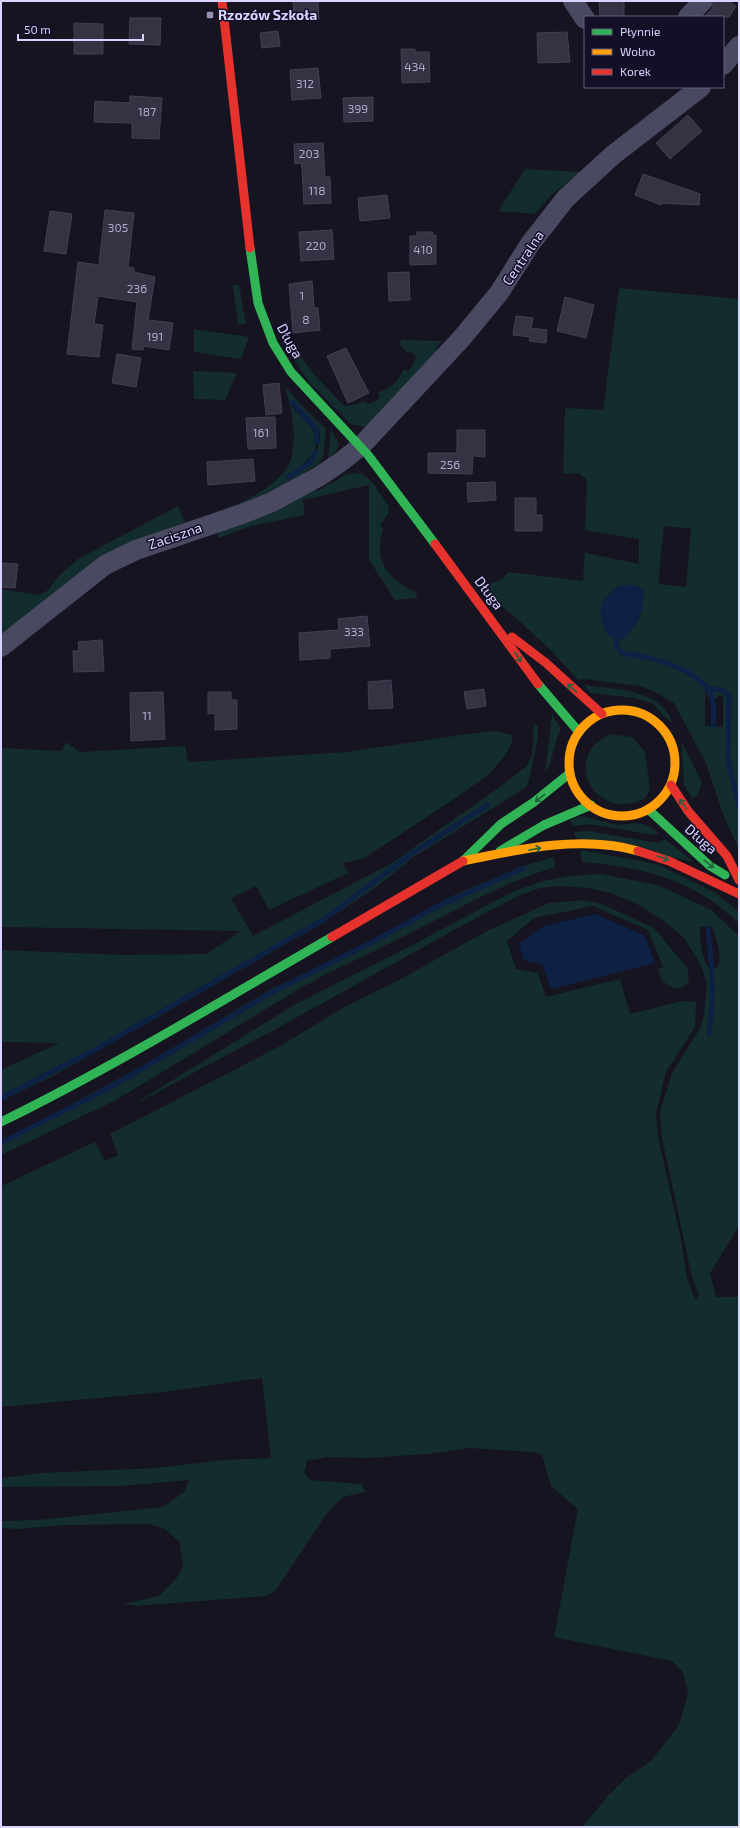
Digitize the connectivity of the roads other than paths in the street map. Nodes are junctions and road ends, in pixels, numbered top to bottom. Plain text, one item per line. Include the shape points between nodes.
1 (222, 1) edge
2 (573, 1) edge
3 (703, 1) edge
4 (689, 16) edge
5 (584, 18) edge
6 (739, 46) edge
7 (724, 64) edge
8 (700, 88) edge
9 (361, 446) junction
10 (496, 625) junction
11 (1, 647) edge
12 (602, 714) junction
13 (579, 732) junction
14 (570, 773) junction
15 (671, 785) junction
16 (591, 805) junction
17 (648, 810) junction
18 (496, 854) junction
19 (463, 860) junction
20 (739, 880) edge
21 (739, 884) edge
22 (739, 894) edge
23 (1, 1122) edge

1 - 9 main road, Długa via 258,303 273,343 291,372
2 - 5 street
3 - 4 street
6 - 7 street
8 - 9 street, Centralna via 613,155 566,198 530,244 499,293 466,334
9 - 10 main road, Długa
9 - 11 street, Zaciszna via 329,471 272,502 136,550 105,565
12 -> 10 main road, Długa via 546,663
10 -> 13 main road, Długa via 529,673
12 - 13 main road
12 - 15 main road via 617,710 633,711 649,717 661,727 670,740 675,756
13 - 14 main road via 573,745
14 - 16 main road via 581,796
14 -> 19 main road via 501,824
15 - 17 main road via 661,799
20 -> 15 main road, Długa via 727,856 688,811
16 - 17 main road via 605,813 620,816
16 - 18 main road via 557,817
17 -> 21 main road, Długa via 710,866
18 - 19 main road
18 -> 22 main road via 566,845 617,846 677,864
19 - 23 main road via 126,1057

